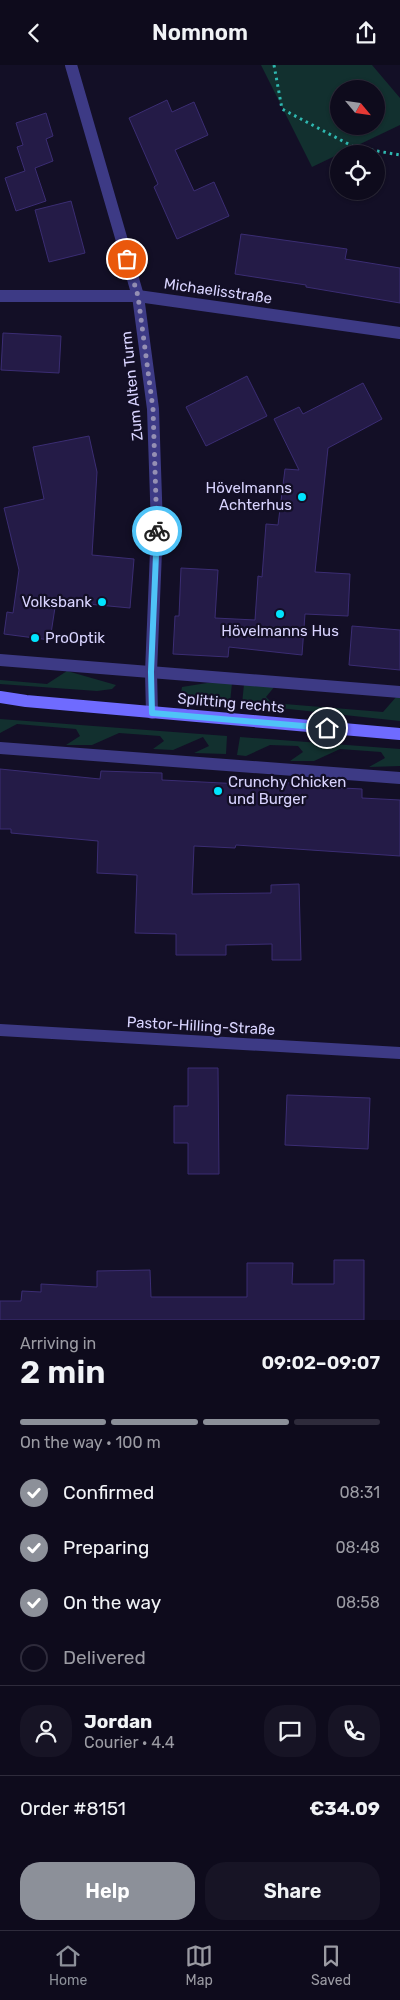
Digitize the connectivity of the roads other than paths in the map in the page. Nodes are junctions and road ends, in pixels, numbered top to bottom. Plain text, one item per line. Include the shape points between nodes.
1 (71, 65) edge
2 (0, 296) edge
3 (138, 296) junction
4 (400, 333) edge
5 (0, 660) edge
6 (151, 672) junction
7 (400, 692) edge
8 (0, 697) edge
9 (26, 701) junction
10 (0, 704) edge
11 (152, 713) junction
12 (400, 734) edge
13 (0, 747) edge
14 (400, 778) edge
15 (0, 1030) edge
16 (400, 1053) edge

1 - 3 street, Zum Alten Turm
2 - 3 street, Michaelisstraße
3 - 4 street, Michaelisstraße
3 - 6 street, Zum Alten Turm via 154,419 157,527
5 - 6 street
6 - 7 street
6 - 11 street, Zum Alten Turm
8 - 9 main road, Splitting rechts
9 - 10 main road
9 - 11 main road, Splitting rechts
11 - 12 main road, Splitting rechts
13 - 14 street
15 - 16 street, Pastor-Hilling-Straße

